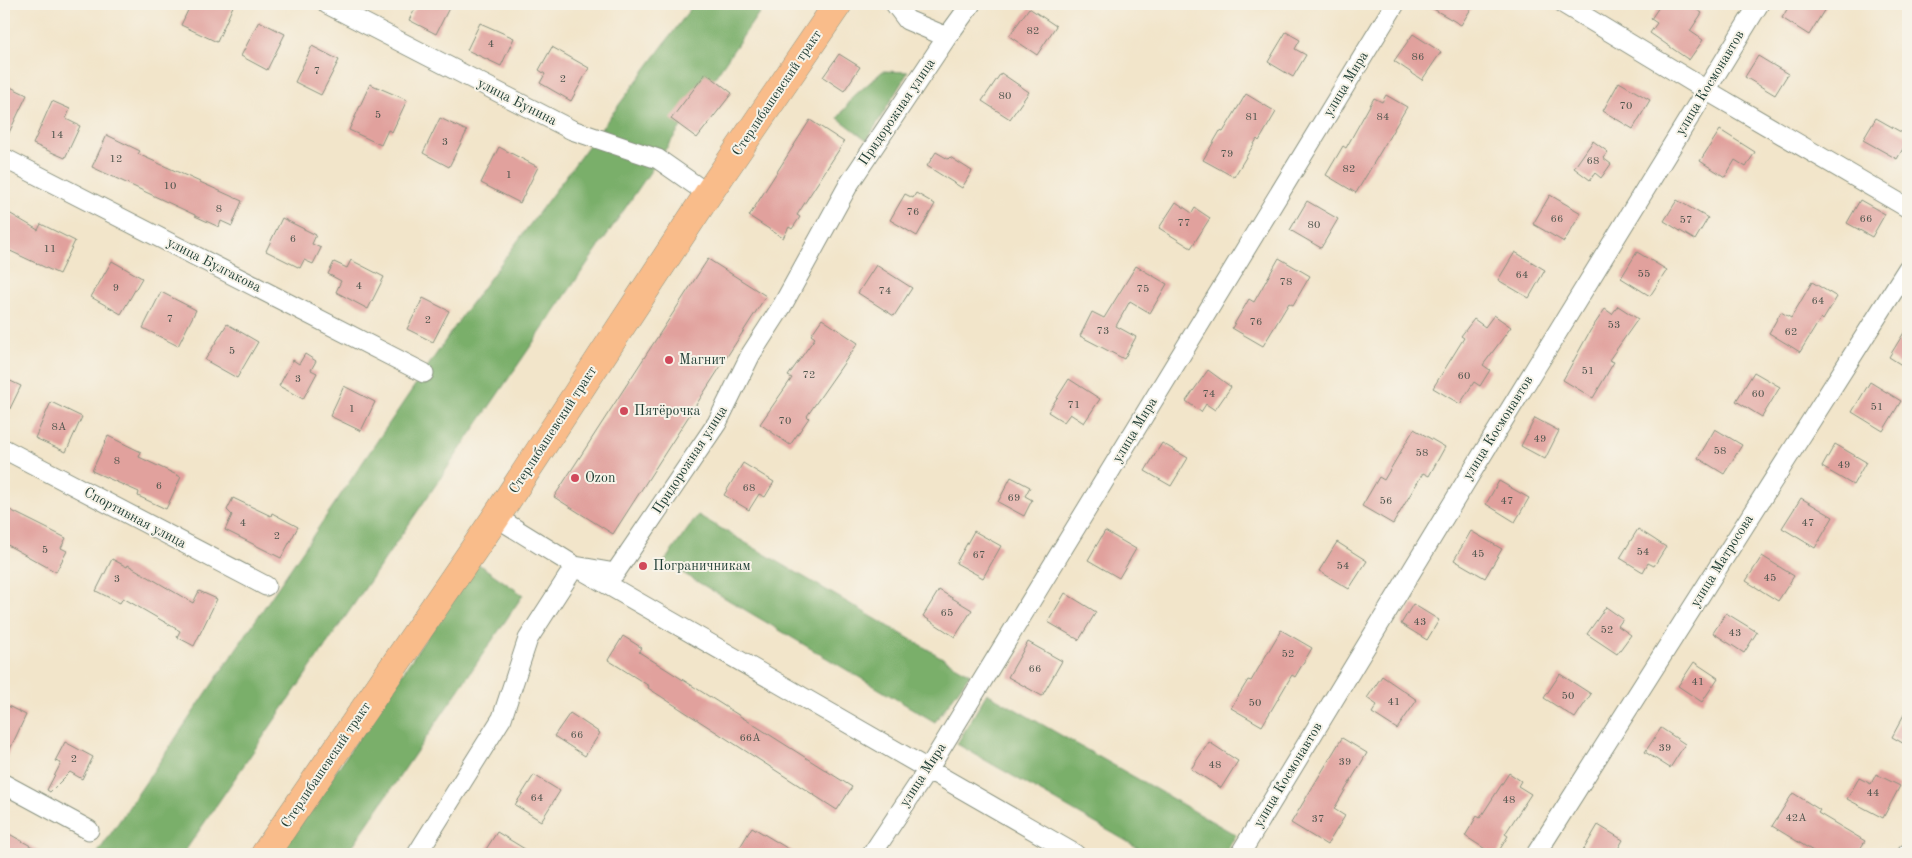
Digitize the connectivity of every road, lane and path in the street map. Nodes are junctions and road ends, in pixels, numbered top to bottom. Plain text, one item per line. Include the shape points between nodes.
1 (327, 4) edge
2 (838, 4) edge
3 (895, 4) edge
4 (971, 4) edge
5 (1395, 4) edge
6 (1564, 4) edge
7 (1759, 4) edge
8 (947, 37) junction
9 (1706, 90) junction
10 (4, 158) edge
11 (708, 194) junction
12 (1908, 208) edge
13 (1908, 268) edge
14 (424, 373) dead end
15 (4, 449) edge
16 (496, 517) junction
17 (575, 566) junction
18 (266, 586) dead end
19 (929, 768) junction
20 (4, 784) edge
21 (89, 830) dead end
22 (265, 854) edge
23 (417, 854) edge
24 (872, 854) edge
25 (1075, 854) edge
26 (1240, 854) edge
27 (1536, 854) edge

1 - 11 street, улица Бунина via 572,130 658,159
2 - 11 main road, Стерлибашевский тракт
3 - 8 street via 907,20
4 - 8 street, Придорожная улица
5 - 19 street, улица Мира
6 - 9 street
7 - 9 street, улица Космонавтов
8 - 17 street, Придорожная улица via 849,184 782,306 751,354 717,422 615,573
9 - 12 street
9 - 26 street, улица Космонавтов
10 - 14 street, улица Булгакова
11 - 16 main road, Стерлибашевский тракт
13 - 27 street, улица Матросова
15 - 18 street, Спортивная улица
16 - 17 street
16 - 22 main road, Стерлибашевский тракт
17 - 19 street
17 - 23 street via 528,639 502,718
19 - 24 street, улица Мира
19 - 25 street
20 - 21 street

